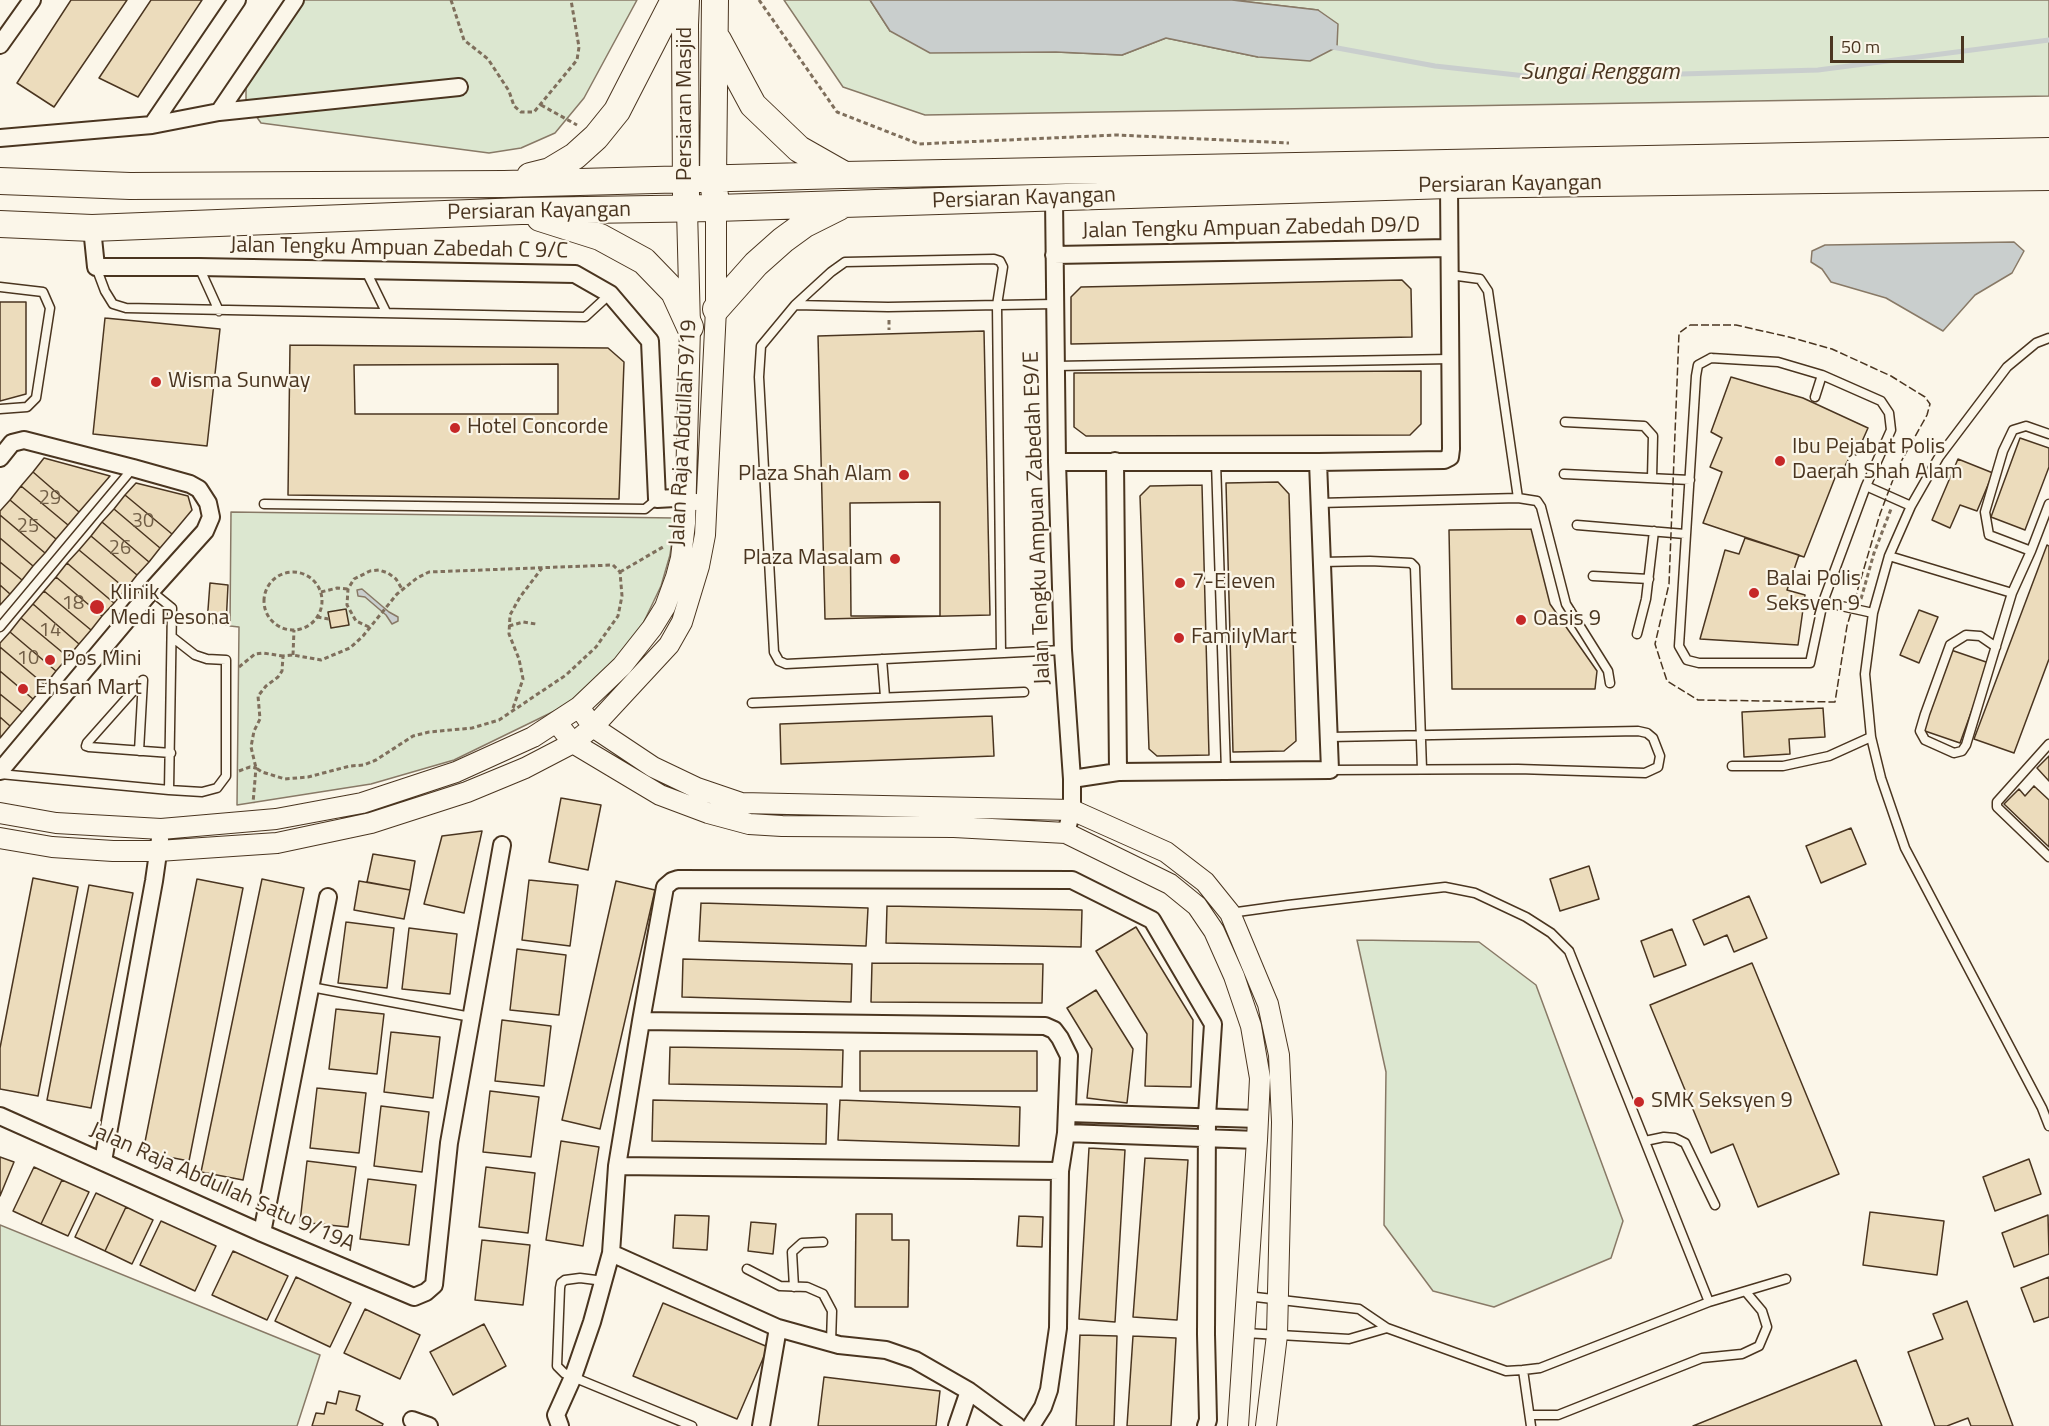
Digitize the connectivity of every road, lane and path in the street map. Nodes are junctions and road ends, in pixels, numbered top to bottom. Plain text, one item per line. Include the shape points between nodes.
1 (237, 0) edge
2 (295, 0) edge
3 (451, 0) edge
4 (571, 0) edge
5 (674, 0) edge
6 (686, 0) edge
7 (715, 0) edge
8 (759, 0) edge
9 (29, 1) edge
10 (715, 34) junction
11 (0, 45) edge
12 (459, 87) dead end
13 (541, 105) junction
14 (219, 112) junction
15 (152, 125) junction
16 (596, 137) junction
17 (0, 138) edge
18 (1292, 143) dead end
19 (2049, 152) edge
20 (844, 175) junction
21 (2049, 177) edge
22 (686, 180) junction
23 (713, 180) junction
24 (0, 181) edge
25 (504, 183) junction
26 (1449, 185) junction
27 (1054, 198) junction
28 (844, 204) junction
29 (716, 208) junction
30 (687, 209) junction
31 (521, 212) junction
32 (0, 224) edge
33 (92, 228) junction
34 (1449, 248) junction
35 (1054, 255) junction
36 (96, 267) junction
37 (199, 267) junction
38 (366, 272) junction
39 (1450, 274) junction
40 (0, 287) edge
41 (610, 294) junction
42 (1055, 304) junction
43 (795, 305) junction
44 (997, 305) junction
45 (716, 309) junction
46 (219, 311) junction
47 (386, 312) junction
48 (889, 318) dead end
49 (690, 327) junction
50 (889, 330) dead end
51 (2049, 338) edge
52 (1450, 359) junction
53 (1056, 366) junction
54 (1822, 375) junction
55 (1815, 397) dead end
56 (0, 409) edge
57 (1565, 422) dead end
58 (2049, 434) edge
59 (0, 458) edge
60 (1115, 461) junction
61 (1057, 462) junction
62 (1216, 462) junction
63 (1318, 462) junction
64 (133, 468) junction
65 (1564, 474) dead end
66 (1652, 478) junction
67 (1690, 480) junction
68 (1866, 486) junction
69 (1518, 498) junction
70 (657, 499) junction
71 (686, 501) junction
72 (706, 502) junction
73 (1319, 503) junction
74 (264, 504) dead end
75 (2049, 504) edge
76 (1911, 506) junction
77 (1577, 525) dead end
78 (1653, 531) junction
79 (1685, 534) junction
80 (658, 550) dead end
81 (2031, 551) junction
82 (1889, 556) junction
83 (1322, 562) junction
84 (542, 568) junction
85 (620, 572) junction
86 (1593, 576) dead end
87 (1648, 579) junction
88 (348, 589) junction
89 (402, 589) junction
90 (151, 591) junction
91 (321, 592) junction
92 (2012, 593) junction
93 (1823, 602) junction
94 (1873, 613) junction
95 (317, 617) junction
96 (329, 619) dead end
97 (536, 624) dead end
98 (509, 626) junction
99 (0, 627) edge
100 (369, 627) junction
101 (294, 630) junction
102 (1637, 634) dead end
103 (172, 637) junction
104 (1995, 647) junction
105 (1063, 650) junction
106 (1001, 653) junction
107 (292, 655) junction
108 (283, 656) junction
109 (882, 659) junction
110 (227, 675) junction
111 (1610, 683) dead end
112 (1024, 692) dead end
113 (885, 697) junction
114 (752, 703) dead end
115 (579, 707) junction
116 (513, 710) junction
117 (558, 723) junction
118 (593, 727) junction
119 (1420, 735) junction
120 (1330, 737) junction
121 (1871, 737) junction
122 (573, 742) junction
123 (2049, 744) edge
124 (139, 751) junction
125 (171, 753) junction
126 (1732, 766) dead end
127 (256, 768) junction
128 (1330, 770) junction
129 (1422, 770) junction
130 (1226, 771) junction
131 (1118, 772) junction
132 (0, 773) edge
133 (226, 776) junction
134 (1072, 779) junction
135 (170, 790) junction
136 (1072, 810) junction
137 (0, 813) edge
138 (250, 822) junction
139 (161, 829) junction
140 (1066, 833) junction
141 (0, 838) edge
142 (502, 845) dead end
143 (158, 851) junction
144 (2049, 857) edge
145 (328, 897) dead end
146 (1230, 913) junction
147 (310, 987) junction
148 (471, 1017) junction
149 (641, 1021) junction
150 (1068, 1113) junction
151 (0, 1116) edge
152 (1207, 1116) junction
153 (1258, 1119) junction
154 (2049, 1126) edge
155 (1066, 1133) junction
156 (1207, 1139) junction
157 (1257, 1140) junction
158 (1645, 1141) junction
159 (104, 1161) junction
160 (617, 1166) junction
161 (1060, 1171) junction
162 (1714, 1205) dead end
163 (262, 1233) junction
164 (823, 1242) dead end
165 (611, 1253) junction
166 (747, 1269) dead end
167 (1786, 1279) dead end
168 (604, 1281) junction
169 (794, 1287) junction
170 (1746, 1292) junction
171 (1247, 1296) junction
172 (1278, 1300) junction
173 (1709, 1302) junction
174 (778, 1328) junction
175 (1387, 1328) junction
176 (1244, 1334) junction
177 (1277, 1335) junction
178 (831, 1342) junction
179 (1523, 1370) junction
180 (573, 1377) junction
181 (969, 1391) junction
182 (1530, 1415) junction
183 (412, 1420) dead end
184 (429, 1426) edge
185 (560, 1426) edge
186 (692, 1426) edge
187 (761, 1426) edge
188 (957, 1426) edge
189 (1017, 1426) edge
190 (1031, 1426) edge
191 (1206, 1426) edge
192 (1238, 1426) edge
193 (1266, 1426) edge
194 (1531, 1426) edge

1 - 15 street
2 - 14 street
3 - 13 path via 464,40 488,59 514,106 521,112 534,112
4 - 13 path via 579,48 577,60
5 - 16 main road via 617,111
6 - 22 main road, Persiaran Masjid
7 - 10 main road, Persiaran Masjid
8 - 18 path via 837,112 919,144 1118,135
9 - 11 street
10 - 20 main road via 753,105 799,150
10 - 23 main road, Persiaran Masjid
12 - 14 street
13 - 16 path
14 - 15 street
15 - 17 street
16 - 25 main road via 550,171
19 - 20 main road, Persiaran Kayangan
20 - 23 main road, Persiaran Kayangan
21 - 26 main road, Persiaran Kayangan
22 - 23 main road, Persiaran Kayangan
22 - 25 main road, Persiaran Kayangan
22 - 30 main road, Persiaran Masjid
23 - 29 main road, Persiaran Masjid
24 - 25 main road, Persiaran Kayangan via 130,186
26 - 27 main road, Persiaran Kayangan
26 - 34 street
27 - 28 main road, Persiaran Kayangan
27 - 35 street, Jalan Tengku Ampuan Zabedah E9/E
28 - 29 main road, Persiaran Kayangan
28 - 45 main road via 783,240
29 - 30 main road, Persiaran Kayangan
29 - 45 street, Jalan Raja Abdullah 9/19
30 - 31 main road, Persiaran Kayangan
30 - 49 street, Jalan Raja Abdullah 9/19
31 - 33 main road, Persiaran Kayangan
31 - 49 main road via 600,237 644,261 674,292
32 - 33 main road, Persiaran Kayangan
33 - 36 street
34 - 35 street, Jalan Tengku Ampuan Zabedah D9/D
34 - 39 street
35 - 42 street, Jalan Tengku Ampuan Zabedah E9/E
36 - 37 street, Jalan Tengku Ampuan Zabedah C 9/C
36 - 46 lane via 113,304 126,308
37 - 38 street, Jalan Tengku Ampuan Zabedah C 9/C
37 - 46 lane
38 - 41 street, Jalan Tengku Ampuan Zabedah C 9/C via 575,274
38 - 47 lane
39 - 52 street
39 - 69 lane via 1480,279 1488,291
40 - 56 lane via 43,292 50,308 36,398 27,407
41 - 47 lane via 585,317
41 - 70 street, Jalan Tengku Ampuan Zabedah C 9/C via 650,341
42 - 44 lane
42 - 53 street, Jalan Tengku Ampuan Zabedah E9/E
43 - 44 lane
43 - 44 lane via 845,262 994,259 1003,267
43 - 109 lane via 761,346 759,377 774,652 786,664
44 - 106 lane
45 - 72 street, Jalan Raja Abdullah 9/19
46 - 47 lane
48 - 50 path
49 - 71 street, Jalan Raja Abdullah 9/19
51 - 76 lane via 2036,343 2007,368 1939,457
52 - 53 lane
52 - 63 street via 1450,456 1444,460
53 - 61 street, Jalan Tengku Ampuan Zabedah E9/E
54 - 55 lane
54 - 67 lane via 1778,362 1711,358 1698,365
54 - 68 lane via 1881,401 1889,413 1891,430
57 - 66 lane via 1644,426 1653,436
58 - 81 lane via 2026,426 2013,430 1985,512 1989,535
59 - 64 street via 12,443 24,440
60 - 61 street
60 - 62 street
60 - 131 street
61 - 105 street, Jalan Tengku Ampuan Zabedah E9/E
62 - 63 street
62 - 130 lane
63 - 73 street
64 - 90 street via 200,489 211,517 205,531
64 - 99 lane
65 - 66 lane
66 - 67 lane
67 - 79 lane
68 - 76 lane
68 - 93 lane
69 - 73 lane
69 - 111 lane via 1539,503 1566,604 1608,671
70 - 71 street
70 - 74 lane via 645,509
71 - 72 street
71 - 115 street, Jalan Raja Abdullah 9/19 via 681,558 664,607 622,666
72 - 118 street, Jalan Raja Abdullah 9/19 via 699,566 682,622 669,645
73 - 83 street
75 - 81 lane
76 - 82 lane
77 - 78 lane
78 - 79 lane
78 - 87 lane
79 - 93 lane via 1679,646 1687,660 1810,663
80 - 85 path
81 - 92 lane
82 - 92 lane
82 - 94 lane
83 - 119 lane via 1370,561 1415,567
83 - 120 street
84 - 85 path via 613,564
84 - 89 path via 429,572
84 - 98 path via 519,597
85 - 116 path via 622,596 618,616 596,647 566,675
86 - 87 lane
87 - 102 lane
88 - 89 path via 354,579 370,570 388,573
88 - 91 path
88 - 100 path via 350,616
89 - 100 path
90 - 103 lane via 172,608
90 - 132 street
91 - 95 path via 323,603
91 - 101 path via 312,579 295,572 285,573 270,584 265,593 266,612 279,627
92 - 104 lane
93 - 94 lane
94 - 121 lane via 1864,674
95 - 96 path
95 - 101 path via 308,626
97 - 98 path
98 - 116 path via 523,679
100 - 107 path via 350,648 321,660
101 - 107 path
103 - 110 lane via 195,655 226,660
103 - 125 lane
104 - 104 lane via 1966,745 1954,753 1925,740 1920,731 1950,645 1966,635 1980,636
105 - 106 lane
105 - 134 street, Jalan Tengku Ampuan Zabedah E9/E
106 - 109 lane
107 - 108 path
108 - 110 path via 255,654
108 - 127 path via 282,671 258,696 260,719 251,747
109 - 113 lane
110 - 133 lane
112 - 113 lane
113 - 114 lane
115 - 117 street, Jalan Raja Abdullah 9/19
115 - 118 street
116 - 127 path via 499,720 471,728 413,736 364,765 285,779
117 - 122 street
117 - 138 street, Jalan Raja Abdullah 9/19 via 482,762 412,788 362,803
118 - 122 street, Jalan Raja Abdullah 9/19
118 - 136 street via 652,767 741,803
119 - 120 lane
119 - 129 lane
119 - 129 lane via 1638,731 1653,738 1660,756 1658,767 1645,773
120 - 128 street
121 - 126 lane via 1829,756 1783,766
121 - 154 lane via 1905,848
122 - 140 street via 660,795 749,824
122 - 143 street, Jalan Raja Abdullah 9/19 via 493,782 370,823 277,843
123 - 144 lane via 1997,802 1997,807
124 - 124 lane via 86,746 143,680
124 - 125 lane
125 - 135 lane
127 - 133 path
127 - 138 path
128 - 129 lane
128 - 130 street
130 - 131 street
131 - 134 street
132 - 135 lane
133 - 135 lane via 218,788 202,792
134 - 136 street, Jalan Tengku Ampuan Zabedah E9/E
136 - 140 street, Jalan Tengku Ampuan Zabedah E9/E
136 - 146 street via 1166,852 1205,882
137 - 139 street, Jalan Raja Abdullah 9/19 via 56,824
138 - 139 street, Jalan Raja Abdullah 9/19
139 - 143 street
140 - 153 street via 1170,884 1197,906 1214,931 1251,1026 1260,1078
141 - 143 street, Jalan Raja Abdullah 9/19 via 52,847
142 - 148 street
143 - 159 street
145 - 147 street
146 - 158 lane via 1445,887 1475,893 1526,917 1569,951
146 - 172 street via 1268,1004 1279,1054 1282,1122
147 - 148 lane
147 - 163 street
148 - 163 street, Jalan Raja Abdullah Satu 9/19A via 449,1143 434,1285 414,1297
149 - 150 street via 1045,1026 1054,1030 1069,1056
149 - 152 street via 665,887 672,880 1072,880 1152,920 1213,1024
149 - 160 street
150 - 152 street
150 - 155 street
151 - 159 street, Jalan Raja Abdullah Satu 9/19A
152 - 153 street
152 - 156 street
153 - 157 street
155 - 156 street
155 - 161 street
156 - 157 street
156 - 191 street
157 - 171 street
158 - 162 lane via 1664,1137 1685,1143
158 - 173 lane
159 - 163 street, Jalan Raja Abdullah Satu 9/19A
160 - 161 street
160 - 165 street
161 - 190 street via 1058,1328 1049,1390
164 - 169 lane via 802,1243 792,1252
165 - 168 street
165 - 174 street
166 - 169 lane via 780,1286
167 - 170 lane
168 - 180 street
168 - 180 lane via 565,1280 560,1288 557,1366
169 - 178 lane via 807,1287 823,1294 832,1311
170 - 173 lane
170 - 182 lane via 1762,1311 1767,1327 1759,1346 1742,1354 1702,1358 1558,1415
171 - 172 lane
171 - 176 street
172 - 175 lane via 1359,1309
172 - 177 street
173 - 179 lane via 1540,1368
174 - 178 street
174 - 187 street
175 - 177 lane via 1349,1340
175 - 179 lane via 1506,1371
176 - 177 lane
176 - 192 street
177 - 193 street
178 - 181 street via 886,1350 915,1360
179 - 182 lane
180 - 185 street via 556,1416
180 - 186 lane
181 - 188 street
181 - 189 street
182 - 194 lane
183 - 184 street

